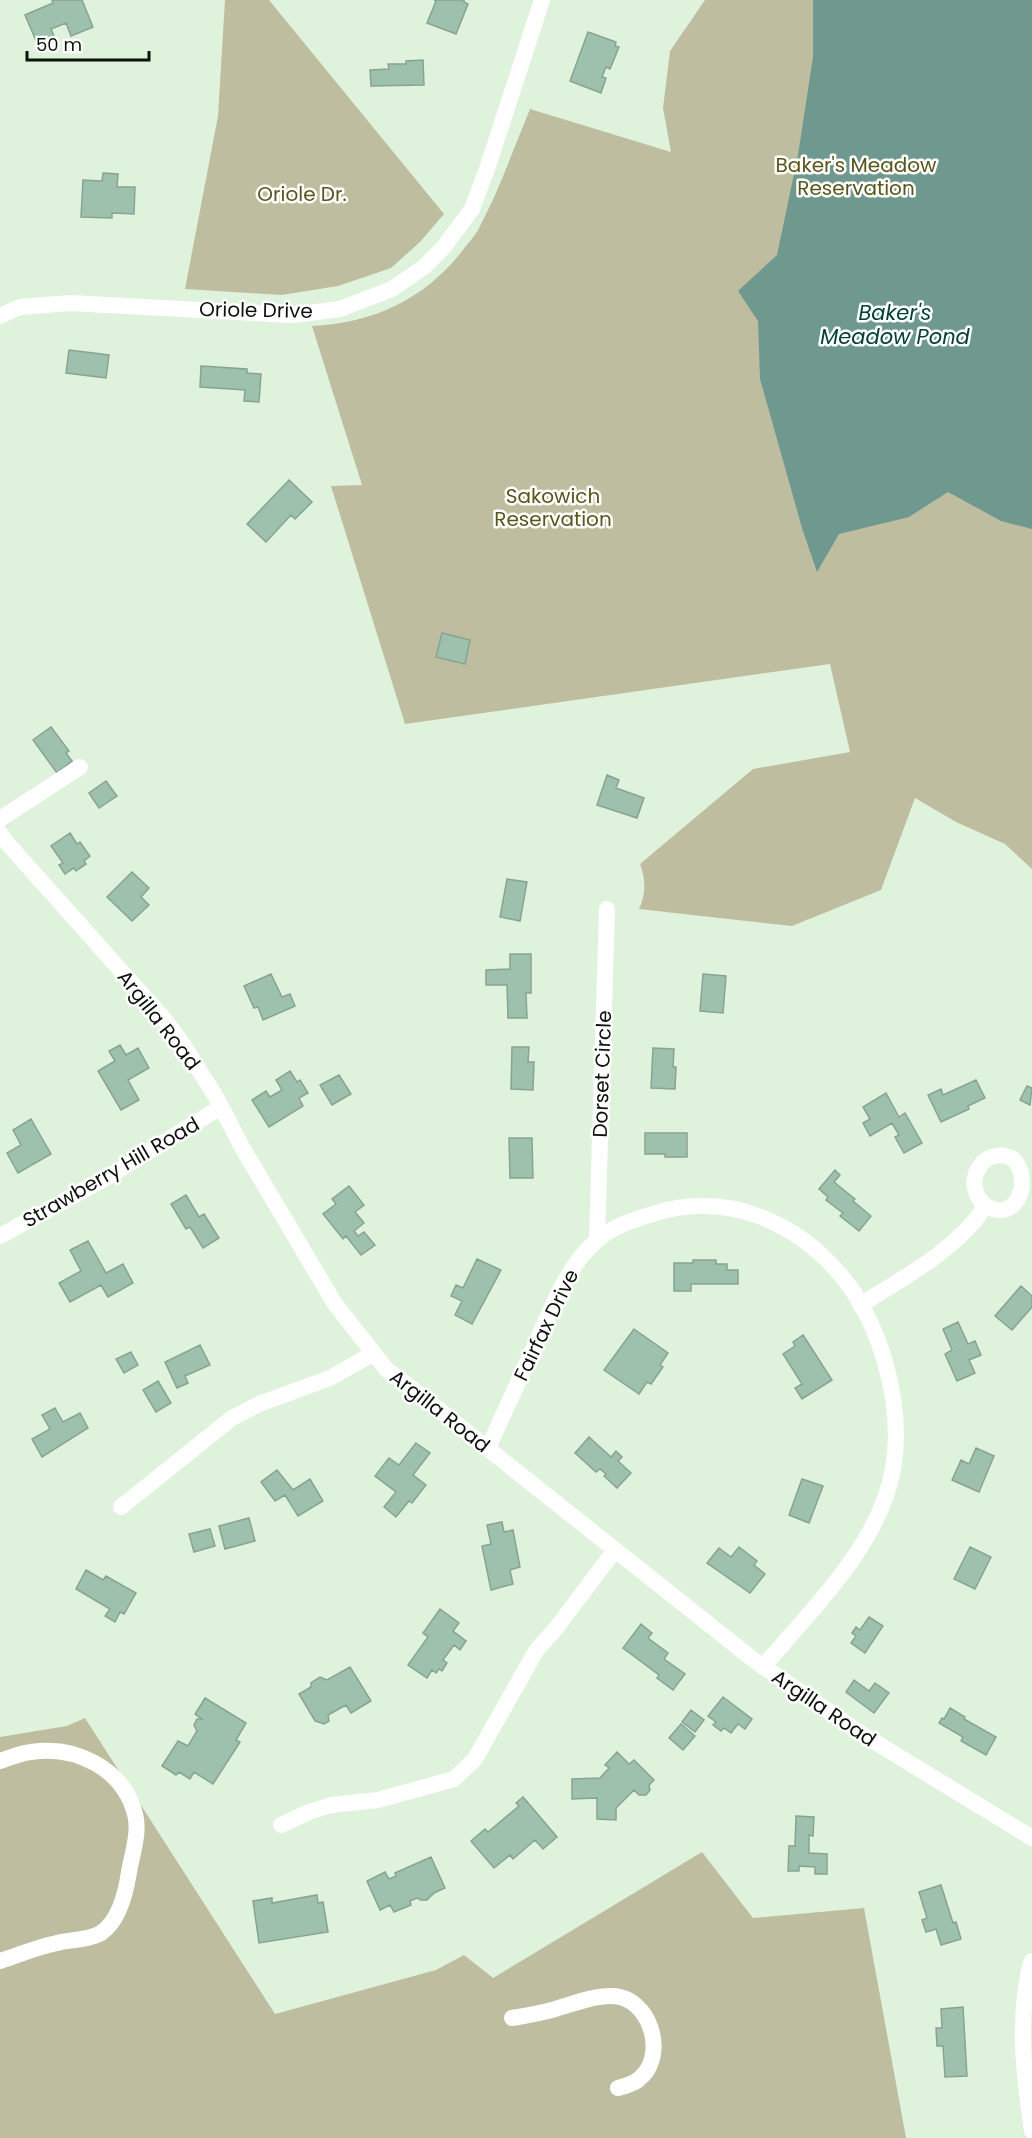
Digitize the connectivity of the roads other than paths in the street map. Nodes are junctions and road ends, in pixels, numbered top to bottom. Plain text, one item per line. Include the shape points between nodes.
1 (542, 0) edge
2 (0, 316) edge
3 (81, 767) dead end
4 (0, 819) edge
5 (0, 833) edge
6 (607, 909) dead end
7 (221, 1107) junction
8 (986, 1206) dead end
9 (0, 1236) edge
10 (597, 1239) junction
11 (860, 1305) junction
12 (374, 1353) junction
13 (488, 1448) junction
14 (121, 1507) dead end
15 (615, 1550) junction
16 (763, 1667) junction
17 (0, 1761) edge
18 (281, 1825) dead end
19 (1032, 1838) edge
20 (1032, 1960) edge
21 (0, 1961) edge
22 (512, 2018) dead end
23 (618, 2088) dead end
24 (1032, 2132) edge

1 - 2 street, Oriole Drive via 472,209 424,267 392,289 340,309 293,315 70,303 20,307
3 - 4 street
5 - 7 street, Argilla Road via 165,1020
6 - 10 street, Dorset Circle
7 - 9 street, Strawberry Hill Road via 106,1178
7 - 12 street, Argilla Road via 335,1304
8 - 11 street via 966,1232 946,1248
10 - 11 street, Fairfax Drive via 616,1227 664,1210 687,1205 730,1206 766,1219 801,1240 844,1278
10 - 13 street, Fairfax Drive via 559,1292
11 - 16 street, Fairfax Drive via 884,1359 896,1408 896,1448 887,1491 860,1549
12 - 13 street, Argilla Road via 387,1370
12 - 14 street via 330,1378 232,1418
13 - 15 street, Argilla Road
15 - 16 street, Argilla Road
15 - 18 street via 536,1651 475,1759 454,1779 378,1800 331,1805
16 - 19 street, Argilla Road via 862,1734
17 - 21 street via 31,1752 62,1751 98,1764 121,1785 135,1814 136,1830 127,1887 121,1904 101,1933
20 - 24 street via 1022,2040
22 - 23 street via 608,1997 632,2003 644,2013 655,2050 639,2080

